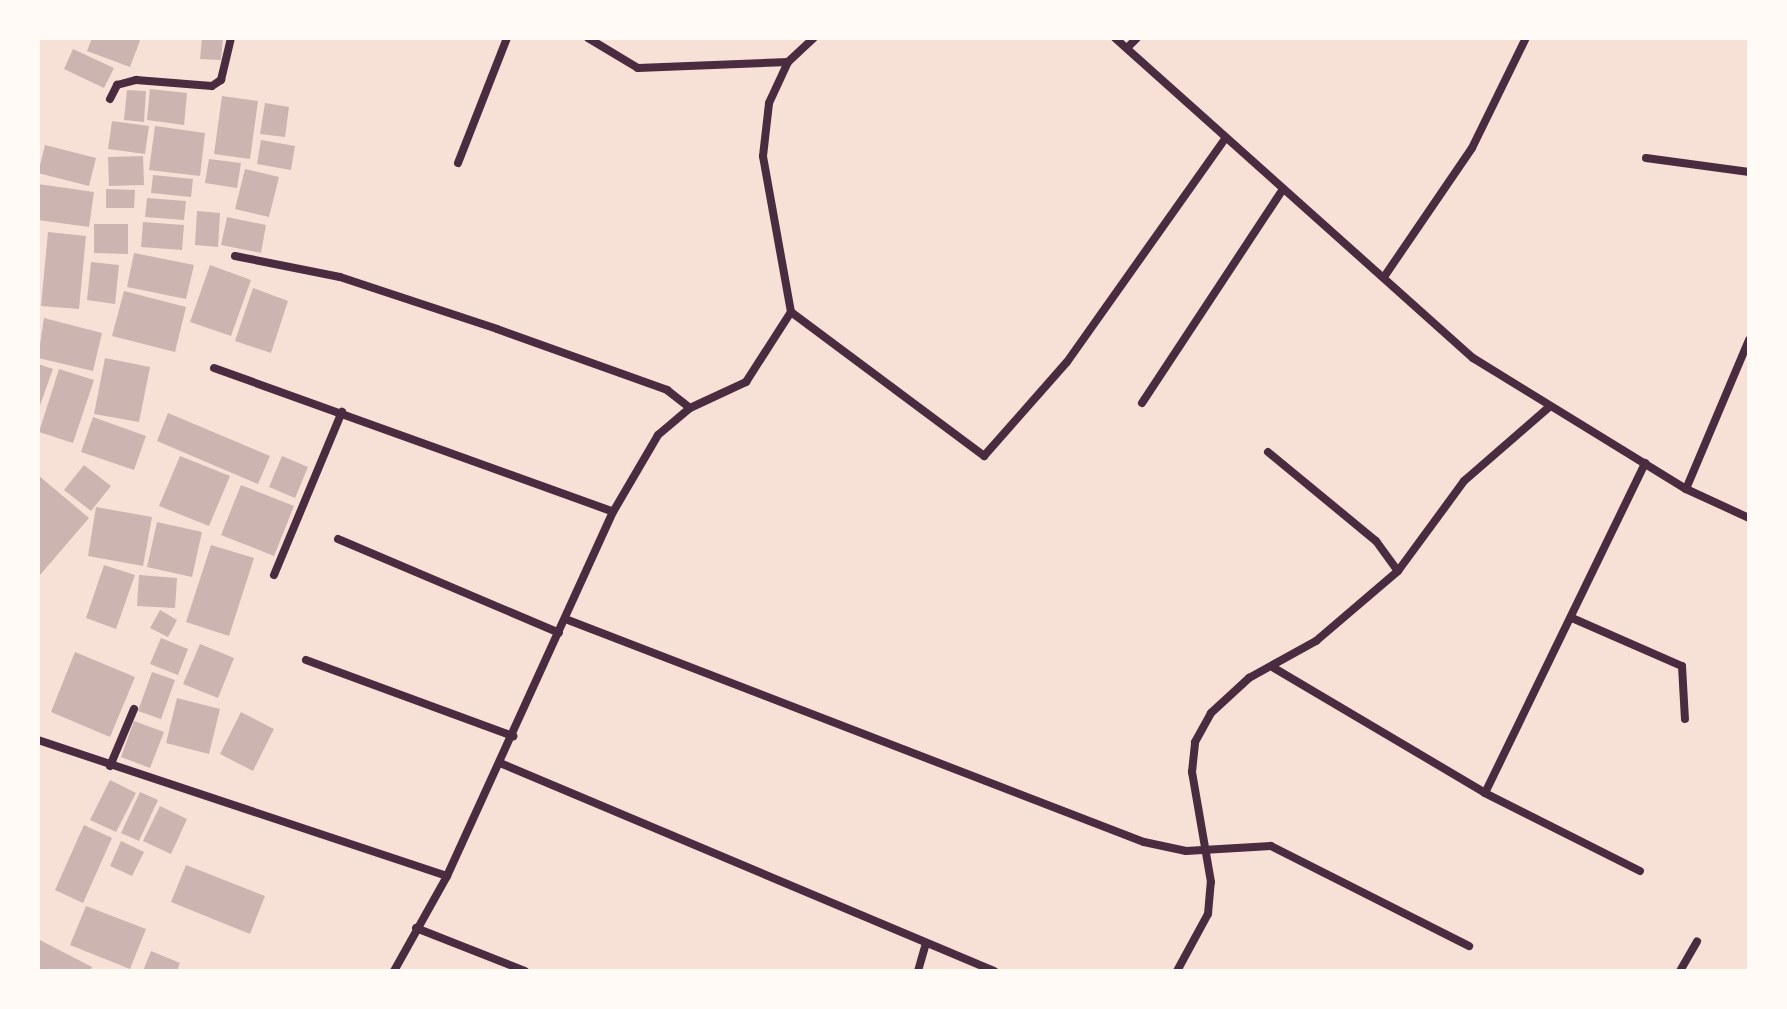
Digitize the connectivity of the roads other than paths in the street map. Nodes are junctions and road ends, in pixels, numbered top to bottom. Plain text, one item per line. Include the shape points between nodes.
1 (231, 38) edge
2 (507, 38) edge
3 (588, 38) edge
4 (814, 38) edge
5 (1115, 38) edge
6 (1137, 38) edge
7 (1526, 38) edge
8 (1127, 48) junction
9 (788, 62) junction
10 (110, 99) dead end
11 (1224, 140) junction
12 (1646, 158) dead end
13 (458, 163) dead end
14 (1749, 172) edge
15 (1283, 189) junction
16 (235, 256) dead end
17 (1384, 277) junction
18 (791, 312) junction
19 (1749, 340) edge
20 (214, 368) dead end
21 (1142, 403) dead end
22 (1549, 407) junction
23 (690, 408) junction
24 (342, 412) junction
25 (1268, 452) dead end
26 (1645, 463) junction
27 (1686, 489) junction
28 (613, 512) junction
29 (1749, 518) edge
30 (338, 539) dead end
31 (1398, 571) junction
32 (274, 575) dead end
33 (1572, 618) junction
34 (568, 620) junction
35 (559, 633) junction
36 (306, 660) dead end
37 (1274, 668) junction
38 (134, 709) dead end
39 (1685, 719) dead end
40 (513, 736) junction
41 (38, 740) edge
42 (500, 763) junction
43 (110, 766) junction
44 (1485, 793) junction
45 (1201, 850) junction
46 (1640, 871) dead end
47 (447, 876) junction
48 (416, 928) junction
49 (1697, 942) dead end
50 (926, 943) junction
51 (1469, 946) dead end
52 (394, 971) edge
53 (525, 971) edge
54 (918, 971) edge
55 (994, 971) edge
56 (1177, 971) edge
57 (1680, 971) edge

1 - 10 street via 212,86 136,80 117,85
2 - 13 street
3 - 9 street via 638,68
4 - 9 street
5 - 8 street
6 - 8 street
7 - 17 street via 1472,148
8 - 11 street
9 - 18 street via 769,103 763,156
11 - 15 street
11 - 18 street via 1067,362 984,456
12 - 14 street
15 - 17 street
15 - 21 street
16 - 23 street via 340,277 497,329 667,390
17 - 22 street via 1473,358
18 - 23 street via 746,382
19 - 27 street
20 - 24 street
22 - 26 street
22 - 31 street via 1464,481
23 - 28 street via 658,435
24 - 28 street
24 - 32 street
25 - 31 street via 1376,541
26 - 27 street
26 - 33 street
27 - 29 street
28 - 34 street
30 - 35 street
31 - 37 street
33 - 39 street via 1682,666
33 - 44 street
34 - 35 street
34 - 45 street via 1144,842
35 - 40 street
36 - 40 street
37 - 44 street
37 - 45 street via 1249,678 1211,713 1195,742
38 - 43 street
40 - 42 street
41 - 43 street
42 - 47 street
42 - 50 street
43 - 47 street
44 - 46 street
45 - 51 street via 1271,846
45 - 56 street via 1211,882 1208,914
47 - 48 street
48 - 52 street
48 - 53 street
49 - 57 street
50 - 54 street
50 - 55 street

